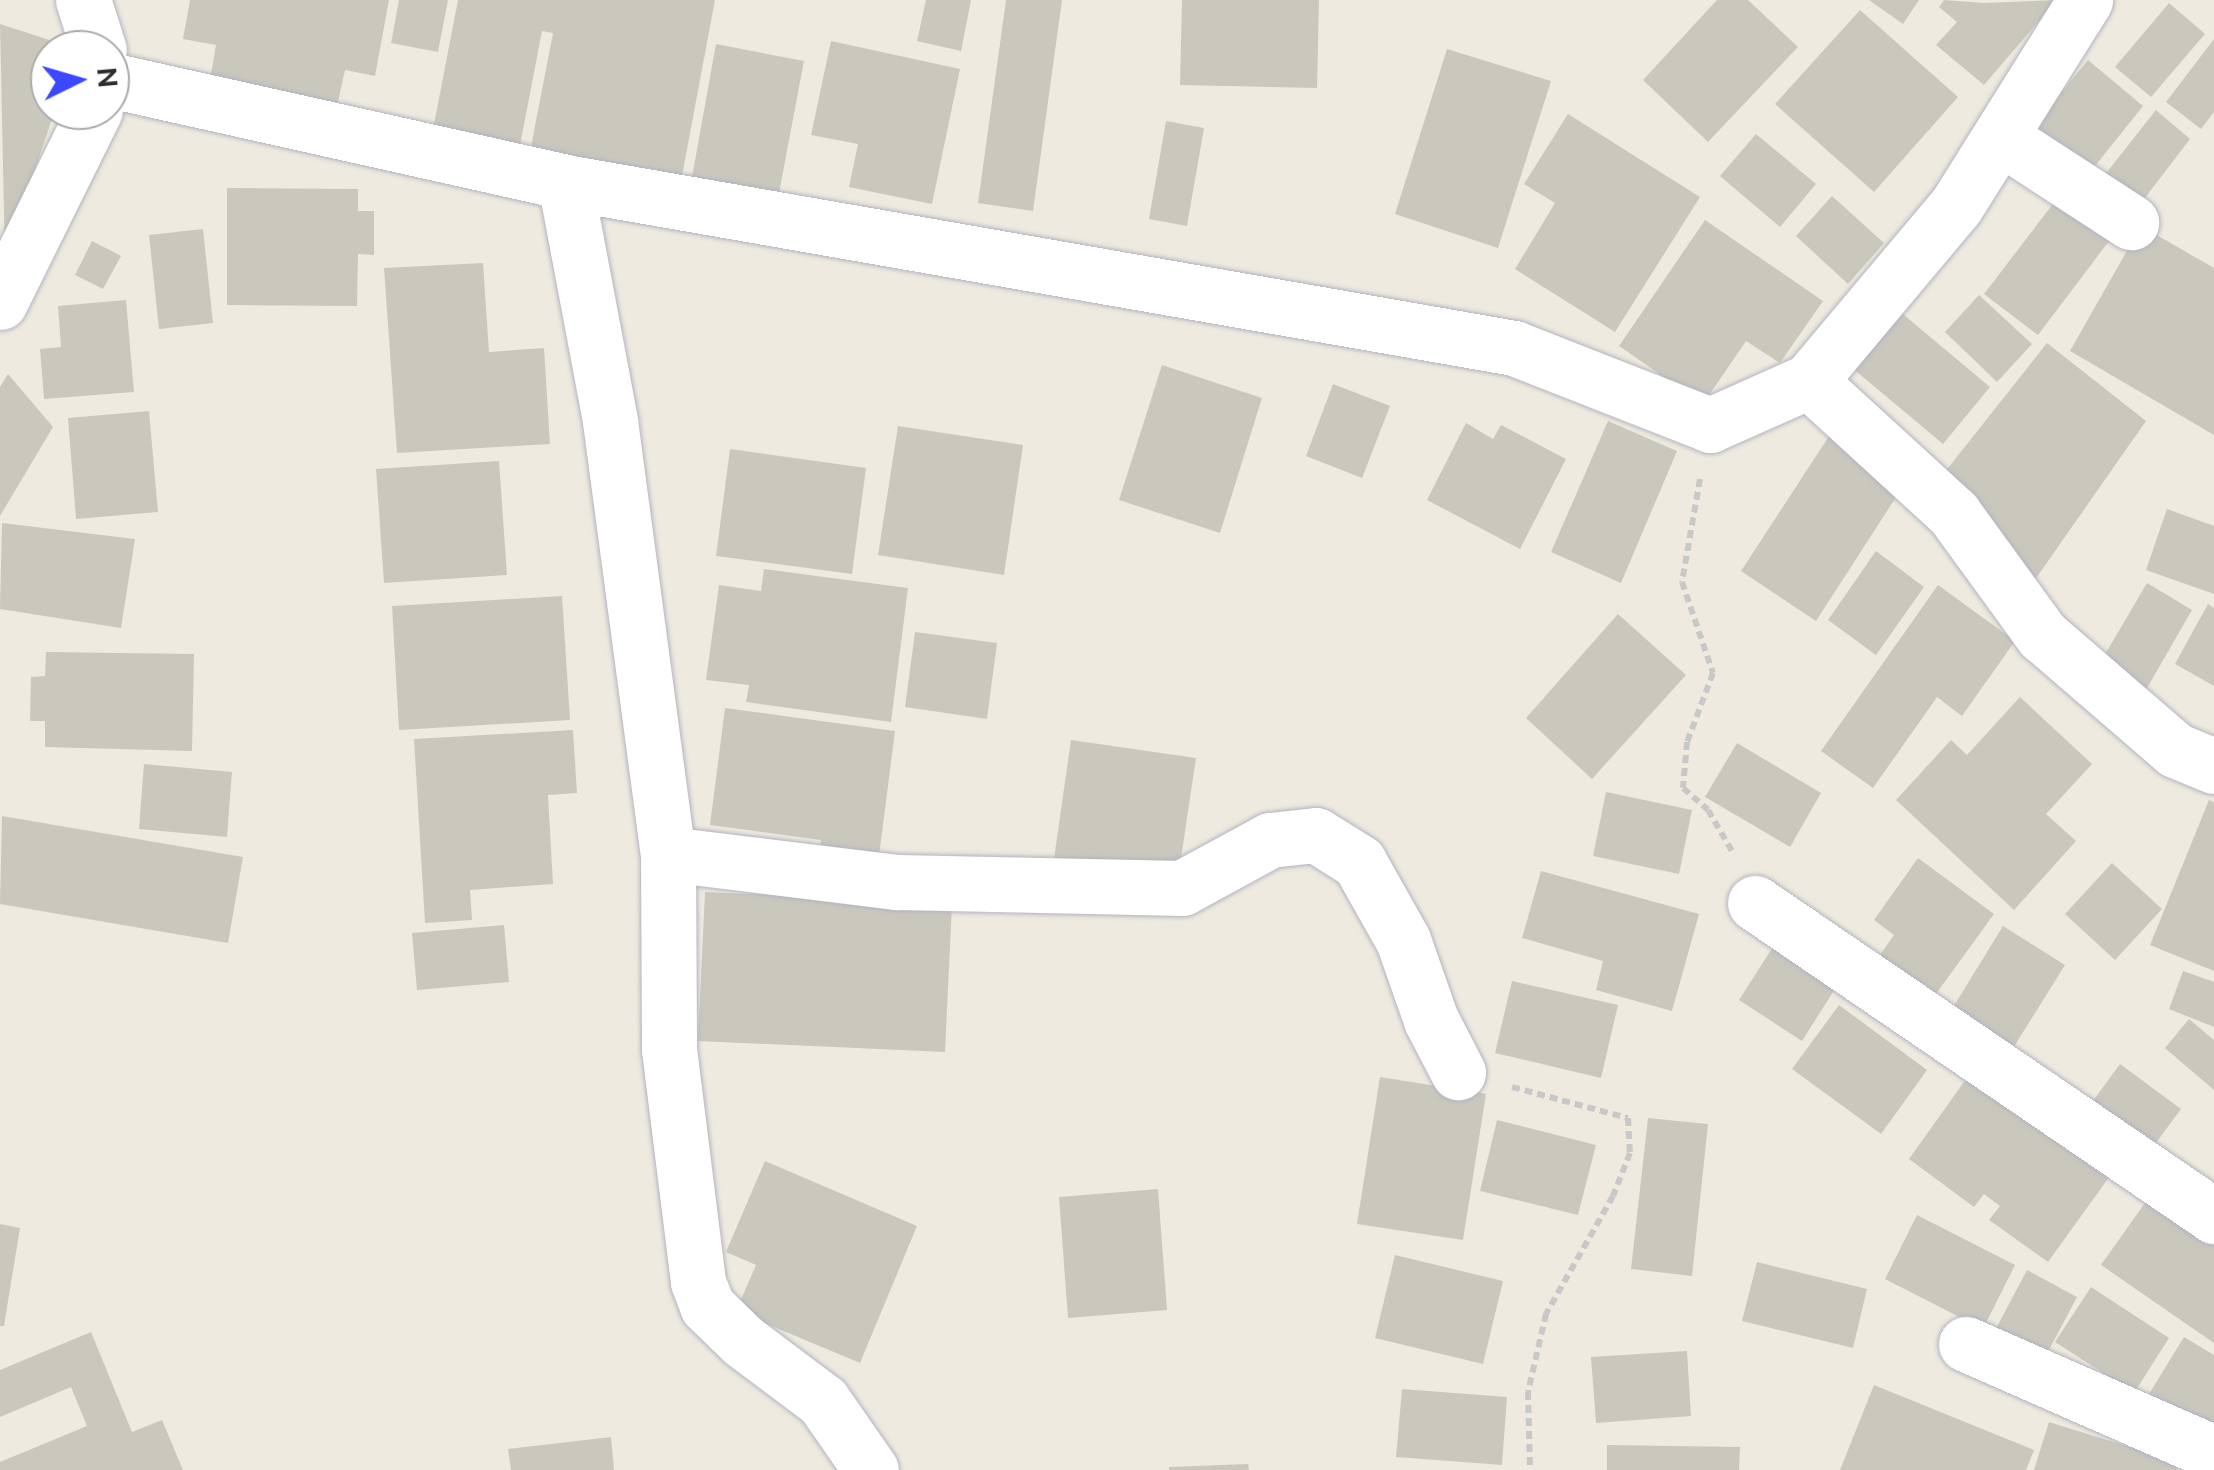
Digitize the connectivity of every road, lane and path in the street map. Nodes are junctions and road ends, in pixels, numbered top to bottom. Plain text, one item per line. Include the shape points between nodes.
1 (82, 0) edge
2 (2084, 0) edge
3 (92, 30) edge
4 (130, 84) edge
5 (84, 130) edge
6 (2003, 138) junction
7 (565, 182) junction
8 (2131, 222) dead end
9 (0, 302) edge
10 (1810, 382) junction
11 (1710, 424) junction
12 (2214, 766) edge
13 (668, 854) junction
14 (1754, 903) joint
15 (1458, 1072) joint
16 (2214, 1216) edge
17 (1966, 1344) dead end
18 (2214, 1453) edge
19 (871, 1470) edge
20 (1530, 1470) edge

1 - 3 street
2 - 6 street
4 - 7 street
5 - 9 street
6 - 8 street
6 - 10 street via 1956,206
7 - 11 street via 1514,348
7 - 13 street via 610,420
10 - 11 street
10 - 12 street via 1954,514 2042,635 2176,750
11 - 14 path via 1682,582 1713,673 1687,742 1683,788 1728,840
13 - 15 street via 897,882 1182,888 1270,840 1316,835 1358,862 1404,940
13 - 19 street via 669,1049 698,1282 708,1306 743,1341 823,1401
14 - 16 street
15 - 20 path via 1628,1118 1630,1153 1613,1196 1546,1314 1528,1392
17 - 18 street

